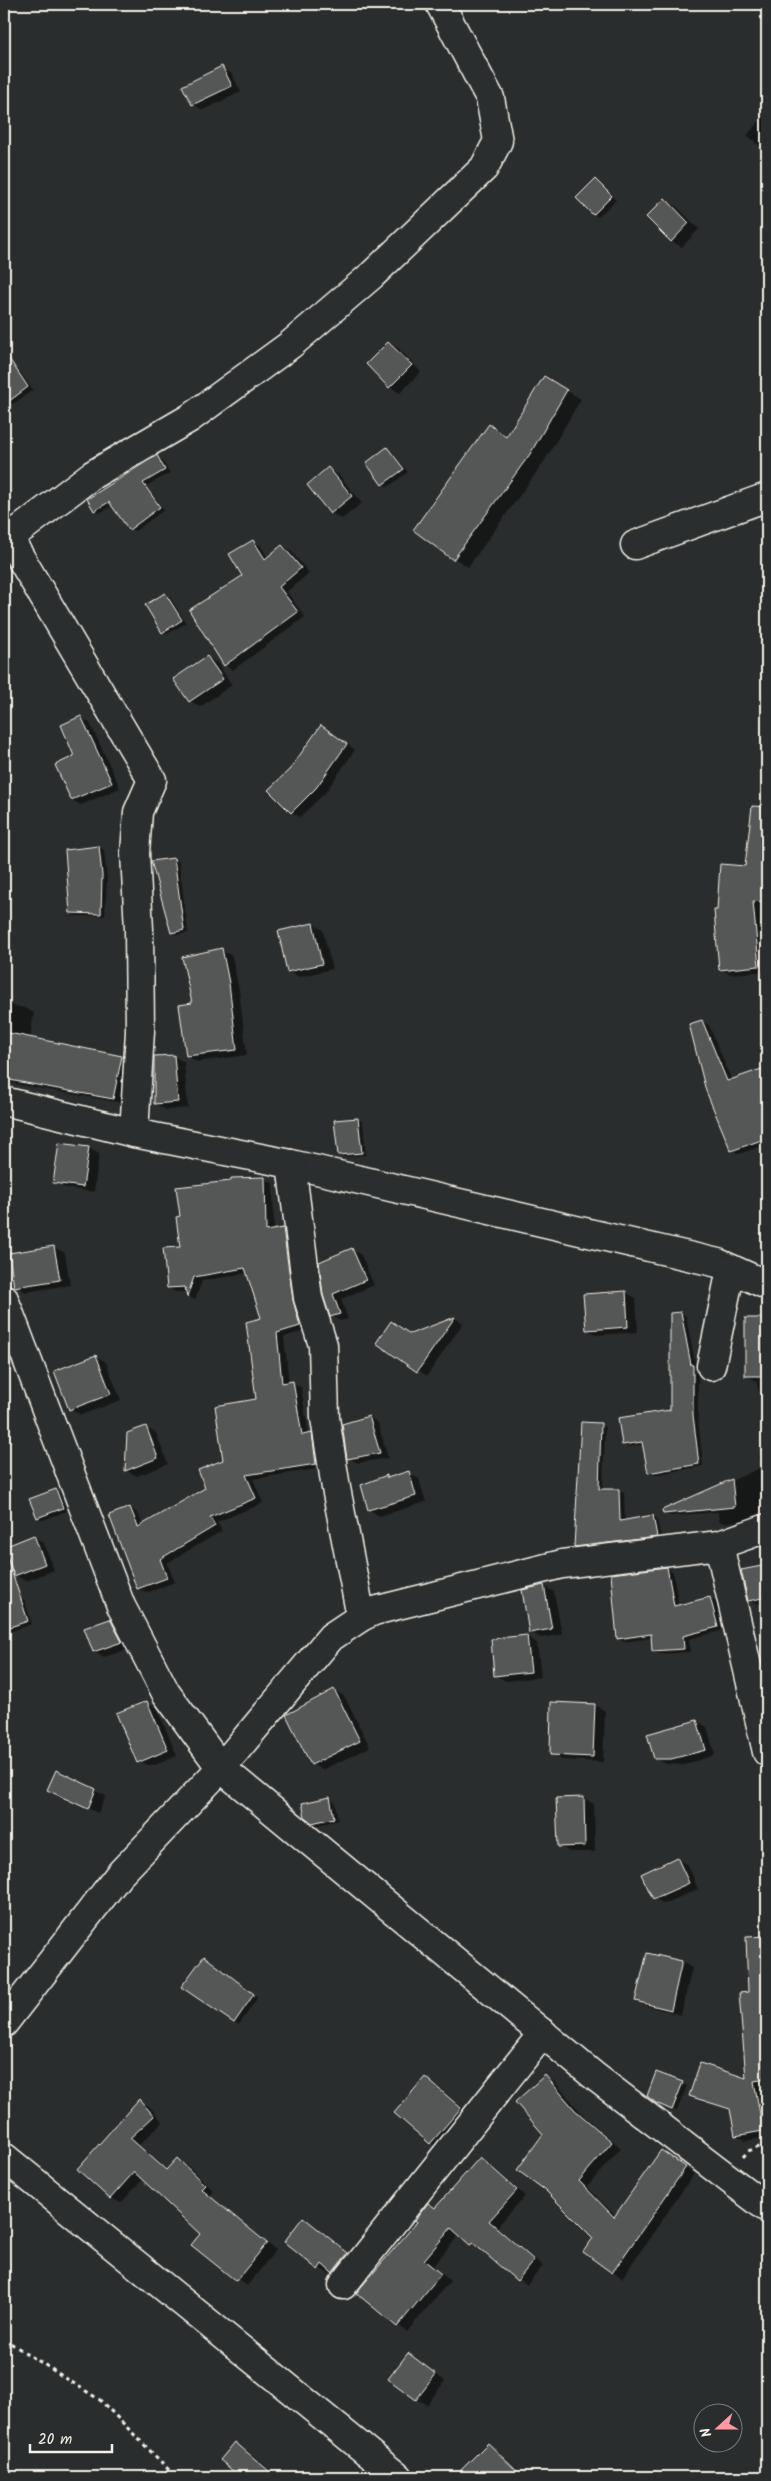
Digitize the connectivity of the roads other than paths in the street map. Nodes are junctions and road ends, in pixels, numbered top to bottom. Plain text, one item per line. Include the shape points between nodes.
1 (440, 4) edge
2 (767, 497) edge
3 (6, 534) edge
4 (635, 545) dead end
5 (4, 1101) edge
6 (134, 1133) junction
7 (291, 1164) junction
8 (731, 1268) junction
9 (767, 1285) edge
10 (4, 1299) edge
11 (711, 1366) dead end
12 (767, 1528) edge
13 (719, 1544) junction
14 (360, 1617) junction
15 (767, 1752) edge
16 (221, 1768) junction
17 (4, 2023) edge
18 (543, 2033) junction
19 (4, 2157) edge
20 (767, 2208) edge
21 (343, 2285) dead end
22 (398, 2477) edge

1 - 3 street via 490,98 498,141 484,168 372,275 290,345 190,418 92,474
2 - 4 street
3 - 6 street via 152,780 138,812 135,853 140,1031
5 - 6 street
6 - 7 street
7 - 8 street
7 - 14 street via 308,1298 323,1345 325,1418
8 - 9 street
8 - 11 street
10 - 16 street via 121,1606 166,1693
12 - 13 street
13 - 14 street via 562,1564
13 - 15 street
14 - 16 street via 331,1637
16 - 17 street via 119,1875
16 - 18 street
18 - 20 street
18 - 21 street
19 - 22 street

